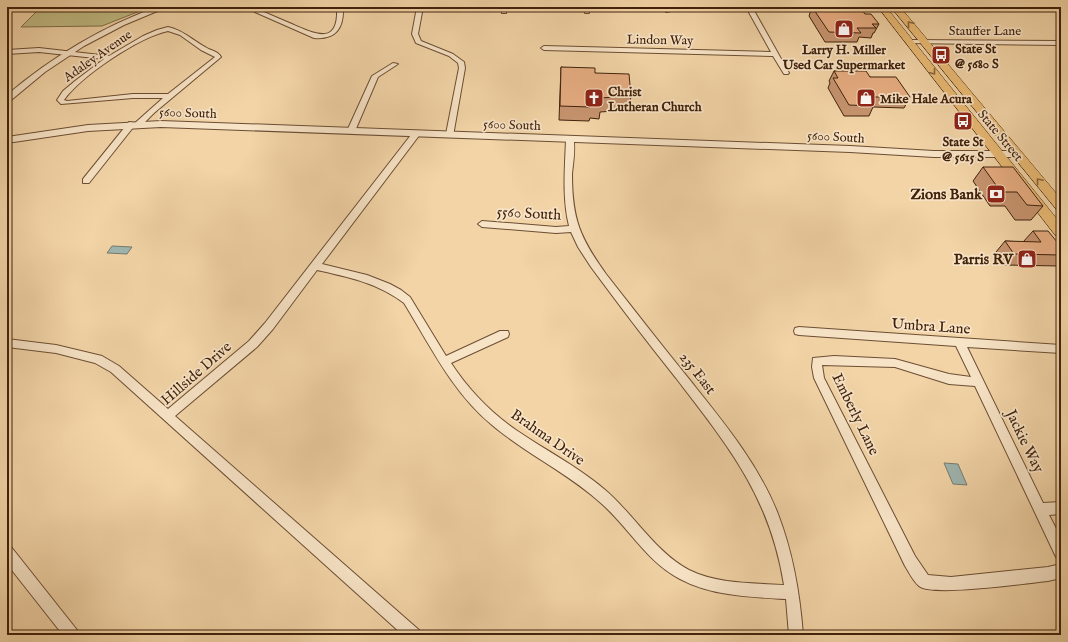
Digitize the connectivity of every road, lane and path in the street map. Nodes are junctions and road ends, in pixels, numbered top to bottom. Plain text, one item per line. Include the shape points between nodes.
1 (164, 7) edge
2 (253, 7) edge
3 (340, 7) edge
4 (420, 7) edge
5 (749, 7) edge
6 (882, 7) edge
7 (895, 7) edge
8 (909, 42) junction
9 (924, 42) junction
10 (1061, 43) edge
11 (544, 48) dead end
12 (7, 52) edge
13 (69, 52) junction
14 (775, 54) junction
15 (111, 58) junction
16 (395, 64) dead end
17 (786, 73) dead end
18 (170, 96) junction
19 (7, 99) edge
20 (135, 124) junction
21 (352, 131) junction
22 (417, 133) junction
23 (450, 134) junction
24 (570, 138) junction
25 (7, 140) edge
26 (1017, 154) junction
27 (999, 155) junction
28 (86, 181) dead end
29 (1056, 195) edge
30 (1061, 207) edge
31 (482, 224) dead end
32 (574, 229) junction
33 (1061, 233) edge
34 (316, 266) junction
35 (799, 331) dead end
36 (504, 334) dead end
37 (7, 343) edge
38 (960, 343) junction
39 (1061, 350) edge
40 (445, 361) junction
41 (978, 382) junction
42 (167, 416) junction
43 (1061, 508) edge
44 (1039, 509) junction
45 (1061, 552) edge
46 (7, 553) edge
47 (1061, 570) edge
48 (792, 593) junction
49 (72, 635) edge
50 (414, 635) edge
51 (796, 635) edge

1 - 13 street via 115,26
2 - 3 street via 314,36 330,35 336,31
4 - 23 street via 415,34 418,42 450,54 461,62
5 - 14 street
6 - 8 main road, State Street
9 -> 7 main road, State Street
8 - 9 street, Stauffer Lane
8 -> 27 main road, State Street
9 - 10 street, Stauffer Lane
9 - 26 main road, State Street
11 - 14 street, Lindon Way
12 - 13 street
13 - 15 street
13 - 19 street
14 - 17 street
15 - 18 street, Adaley Avenue via 74,85 60,100 63,103 74,103 133,96
15 - 18 street, Adaley Avenue via 140,39 165,29 175,31 218,57
16 - 21 street via 375,76 371,82
18 - 20 street
20 - 21 street, 5600 South
20 - 25 street, 5600 South
20 - 28 street
21 - 22 street, 5600 South
22 - 23 street, 5600 South
22 - 34 street, Hillside Drive
23 - 24 street, 5600 South
24 - 27 street, 5600 South
24 - 32 street, 235 East via 568,196
26 - 27 street, 5600 South
29 -> 26 main road, State Street
27 - 33 main road, State Street
29 - 30 main road, State Street
31 - 32 street, 5560 South
32 - 48 street, 235 East via 589,257 713,416 754,478 781,541 788,563
34 - 40 street, Brahma Drive via 384,284 398,291 407,300
34 - 42 street, Hillside Drive via 253,344
35 - 38 street, Umbra Lane
36 - 40 street
37 - 42 street via 56,349 98,359 116,369
38 - 39 street, Umbra Lane
38 - 41 street, Jackie Way
40 - 48 street, Brahma Drive via 462,388 480,408 595,489 614,506 662,560 685,575 704,583
41 - 44 street, Jackie Way
41 - 47 street, Emberly Lane via 949,379 895,363 834,360 817,361 816,367 819,378 910,561 924,582 951,584 1048,574
42 - 50 street, Hillside Drive
43 - 44 street
44 - 45 street, Jackie Way
46 - 49 street
48 - 51 street, 235 East

